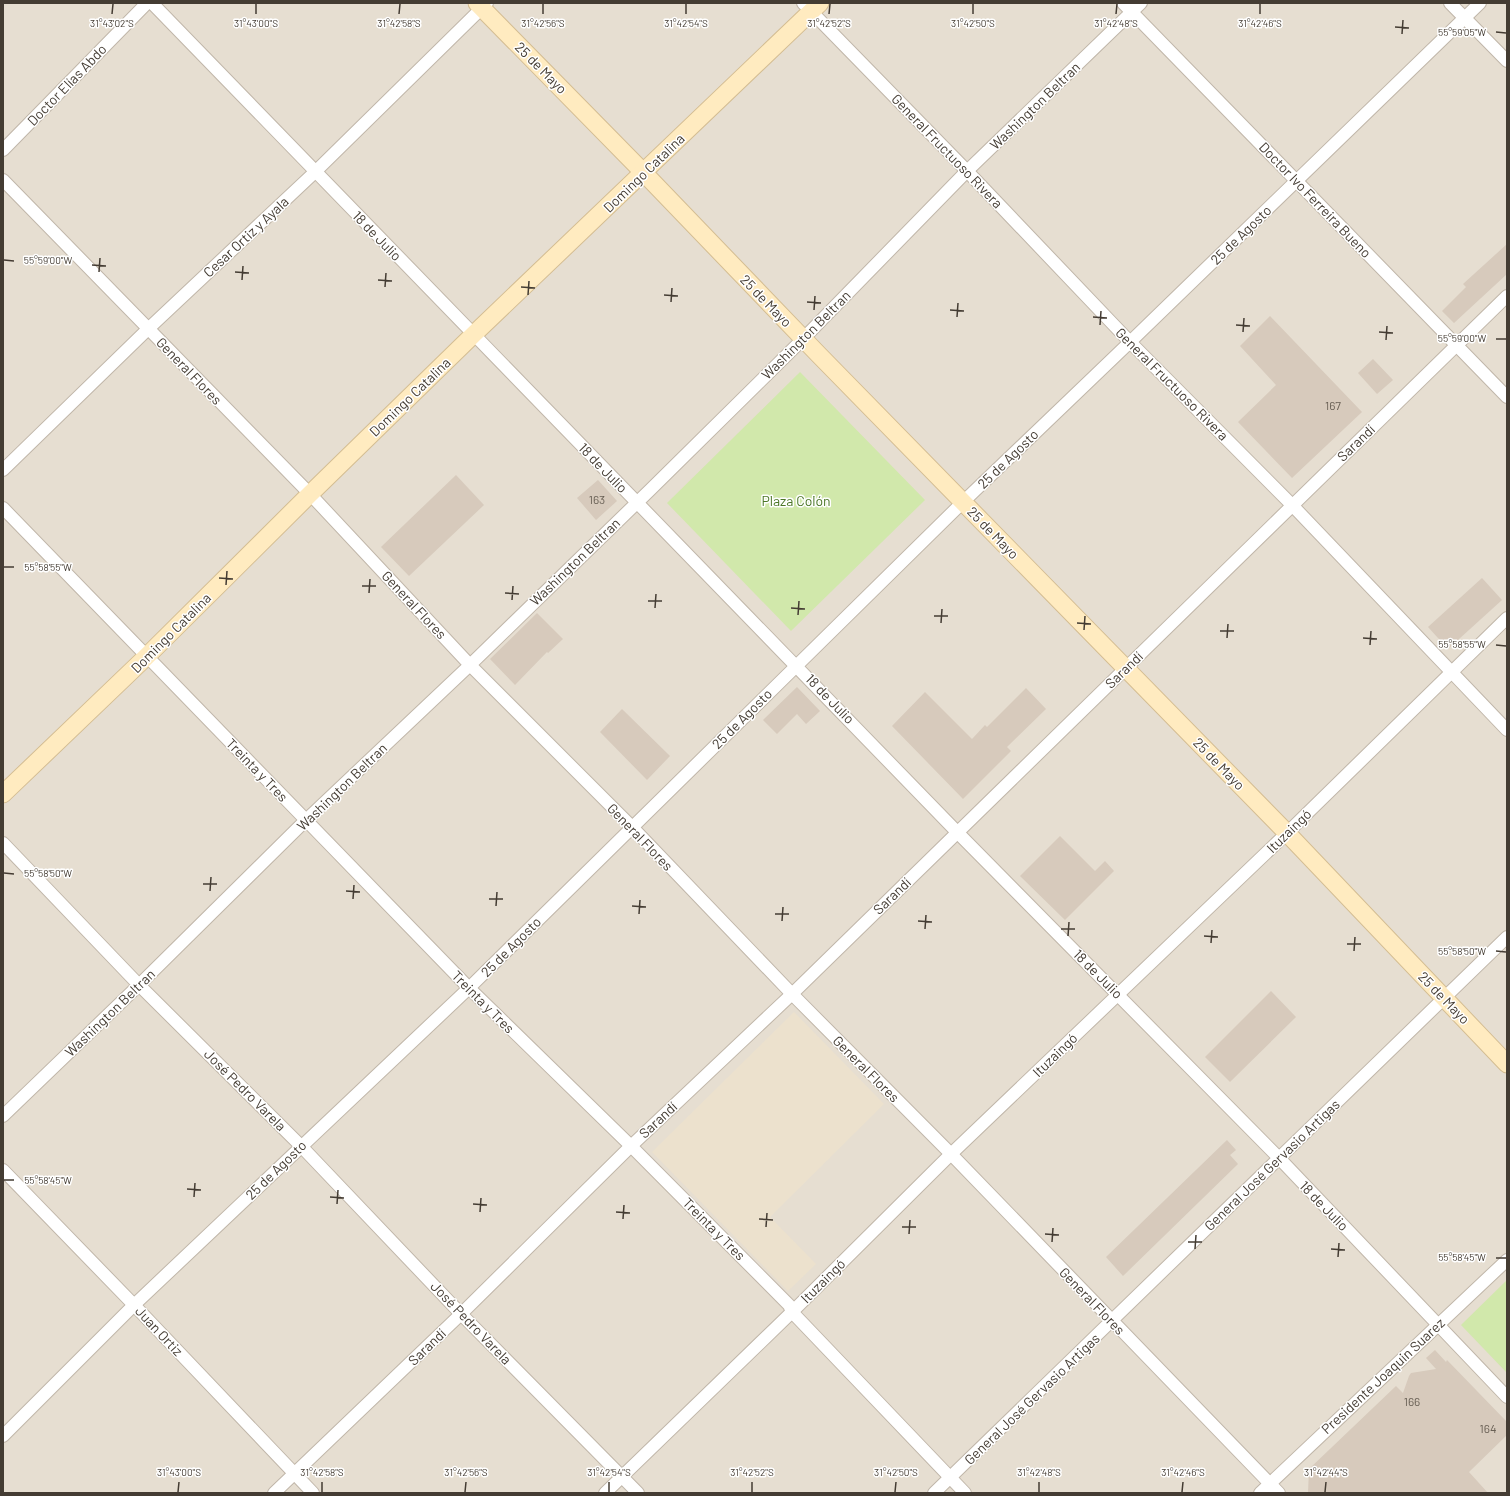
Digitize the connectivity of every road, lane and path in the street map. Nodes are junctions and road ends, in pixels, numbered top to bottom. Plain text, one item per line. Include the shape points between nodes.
1 (147, 3) edge
2 (152, 3) edge
3 (1123, 3) edge
4 (1141, 3) edge
5 (1450, 3) edge
6 (1480, 3) edge
7 (482, 5) edge
8 (811, 6) edge
9 (1132, 12) junction
10 (1465, 18) junction
11 (1507, 61) edge
12 (3, 150) edge
13 (315, 172) junction
14 (967, 172) junction
15 (644, 173) junction
16 (3, 180) edge
17 (1296, 182) junction
18 (1507, 296) edge
19 (148, 329) junction
20 (474, 334) junction
21 (803, 339) junction
22 (1130, 342) junction
23 (1456, 345) junction
24 (1507, 397) edge
25 (3, 470) edge
26 (310, 494) junction
27 (637, 502) junction
28 (963, 502) junction
29 (1292, 505) junction
30 (3, 508) edge
31 (1507, 618) edge
32 (146, 657) junction
33 (470, 665) junction
34 (797, 665) junction
35 (1126, 669) junction
36 (1451, 672) junction
37 (1507, 730) edge
38 (3, 794) edge
39 (306, 820) junction
40 (632, 827) junction
41 (958, 832) junction
42 (1286, 833) junction
43 (3, 843) edge
44 (1507, 937) edge
45 (139, 985) junction
46 (469, 988) junction
47 (792, 994) junction
48 (1118, 994) junction
49 (1444, 998) junction
50 (1507, 1064) edge
51 (3, 1116) edge
52 (301, 1146) junction
53 (631, 1146) junction
54 (951, 1154) junction
55 (1278, 1158) junction
56 (3, 1170) edge
57 (1507, 1260) edge
58 (134, 1305) junction
59 (792, 1312) junction
60 (461, 1314) junction
61 (1112, 1322) junction
62 (1438, 1325) junction
63 (1507, 1397) edge
64 (3, 1436) edge
65 (294, 1474) junction
66 (622, 1476) junction
67 (950, 1478) junction
68 (1270, 1484) junction
69 (274, 1493) edge
70 (313, 1493) edge
71 (605, 1493) edge
72 (638, 1493) edge
73 (934, 1493) edge
74 (965, 1493) edge
75 (1260, 1493) edge
76 (1279, 1493) edge

1 - 12 street, Doctor Elías Abdo
2 - 13 street, 18 de Julio
3 - 9 street, Doctor Ivo Ferreira Bueno
4 - 9 street, Washington Beltran
5 - 10 street
6 - 10 street, 25 de Agosto
7 - 13 street, Cesar Ortiz y Ayala
7 - 15 street, 25 de Mayo
8 - 14 street, General Fructuoso Rivera
8 - 15 street, Domingo Catalina
9 - 14 street, Washington Beltran
9 - 17 street, Doctor Ivo Ferreira Bueno
10 - 11 street
10 - 17 street, 25 de Agosto
13 - 19 street, Cesar Ortiz y Ayala
13 - 20 street, 18 de Julio
14 - 21 street, Washington Beltran
14 - 22 street, General Fructuoso Rivera
15 - 20 street, Domingo Catalina
15 - 21 street, 25 de Mayo
16 - 19 street, General Flores
17 - 22 street, 25 de Agosto
17 - 23 street, Doctor Ivo Ferreira Bueno
18 - 23 street, Sarandí
19 - 25 street, Cesar Ortiz y Ayala
19 - 26 street, General Flores
20 - 26 street, Domingo Catalina
20 - 27 street, 18 de Julio
21 - 27 street, Washington Beltran
21 - 28 street, 25 de Mayo
22 - 28 street, 25 de Agosto
22 - 29 street, General Fructuoso Rivera
23 - 24 street, Doctor Ivo Ferreira Bueno
23 - 29 street, Sarandí
26 - 32 street, Domingo Catalina
26 - 33 street, General Flores
27 - 33 street, Washington Beltran
27 - 34 street, 18 de Julio
28 - 34 street, 25 de Agosto
28 - 35 street, 25 de Mayo
29 - 35 street, Sarandí
29 - 36 street, General Fructuoso Rivera
30 - 32 street, Treinta y Tres
31 - 36 street, Ituzaingó
32 - 38 street, Domingo Catalina
32 - 39 street, Treinta y Tres
33 - 39 street, Washington Beltran
33 - 40 street, General Flores
34 - 40 street, 25 de Agosto
34 - 41 street, 18 de Julio
35 - 41 street, Sarandí
35 - 42 street, 25 de Mayo
36 - 37 street, General Fructuoso Rivera
36 - 42 street, Ituzaingó
39 - 45 street, Washington Beltran
39 - 46 street, Treinta y Tres
40 - 46 street, 25 de Agosto
40 - 47 street, General Flores
41 - 47 street, Sarandí
41 - 48 street, 18 de Julio
42 - 48 street, Ituzaingó
42 - 49 street, 25 de Mayo
43 - 45 street, José Pedro Varela
44 - 49 street, General José Gervasio Artigas
45 - 51 street, Washington Beltran
45 - 52 street, José Pedro Varela
46 - 52 street, 25 de Agosto
46 - 53 street, Treinta y Tres
47 - 53 street, Sarandí
47 - 54 street, General Flores
48 - 54 street, Ituzaingó
48 - 55 street, 18 de Julio
49 - 50 street, 25 de Mayo
49 - 55 street, General José Gervasio Artigas
52 - 58 street, 25 de Agosto
52 - 60 street, José Pedro Varela
53 - 59 street, Treinta y Tres via 789,1305
53 - 60 street, Sarandí
54 - 59 street, Ituzaingó
54 - 61 street, General Flores
55 - 61 street, General José Gervasio Artigas
55 - 62 street, 18 de Julio
56 - 58 street, Juan Ortiz
57 - 62 street, Presidente Joaquin Suarez
58 - 64 street, 25 de Agosto
58 - 65 street, Juan Ortiz
59 - 66 street, Ituzaingó
59 - 67 street, Treinta y Tres
60 - 65 street, Sarandí
60 - 66 street, José Pedro Varela
61 - 67 street, General José Gervasio Artigas
61 - 68 street, General Flores
62 - 63 street, 18 de Julio
62 - 68 street, Presidente Joaquin Suarez
65 - 69 street, Sarandí
65 - 70 street, Juan Ortiz
66 - 71 street, Ituzaingó
66 - 72 street, José Pedro Varela
67 - 73 street, General José Gervasio Artigas
67 - 74 street, Treinta y Tres
68 - 75 street, Presidente Joaquin Suarez
68 - 76 street, General Flores

